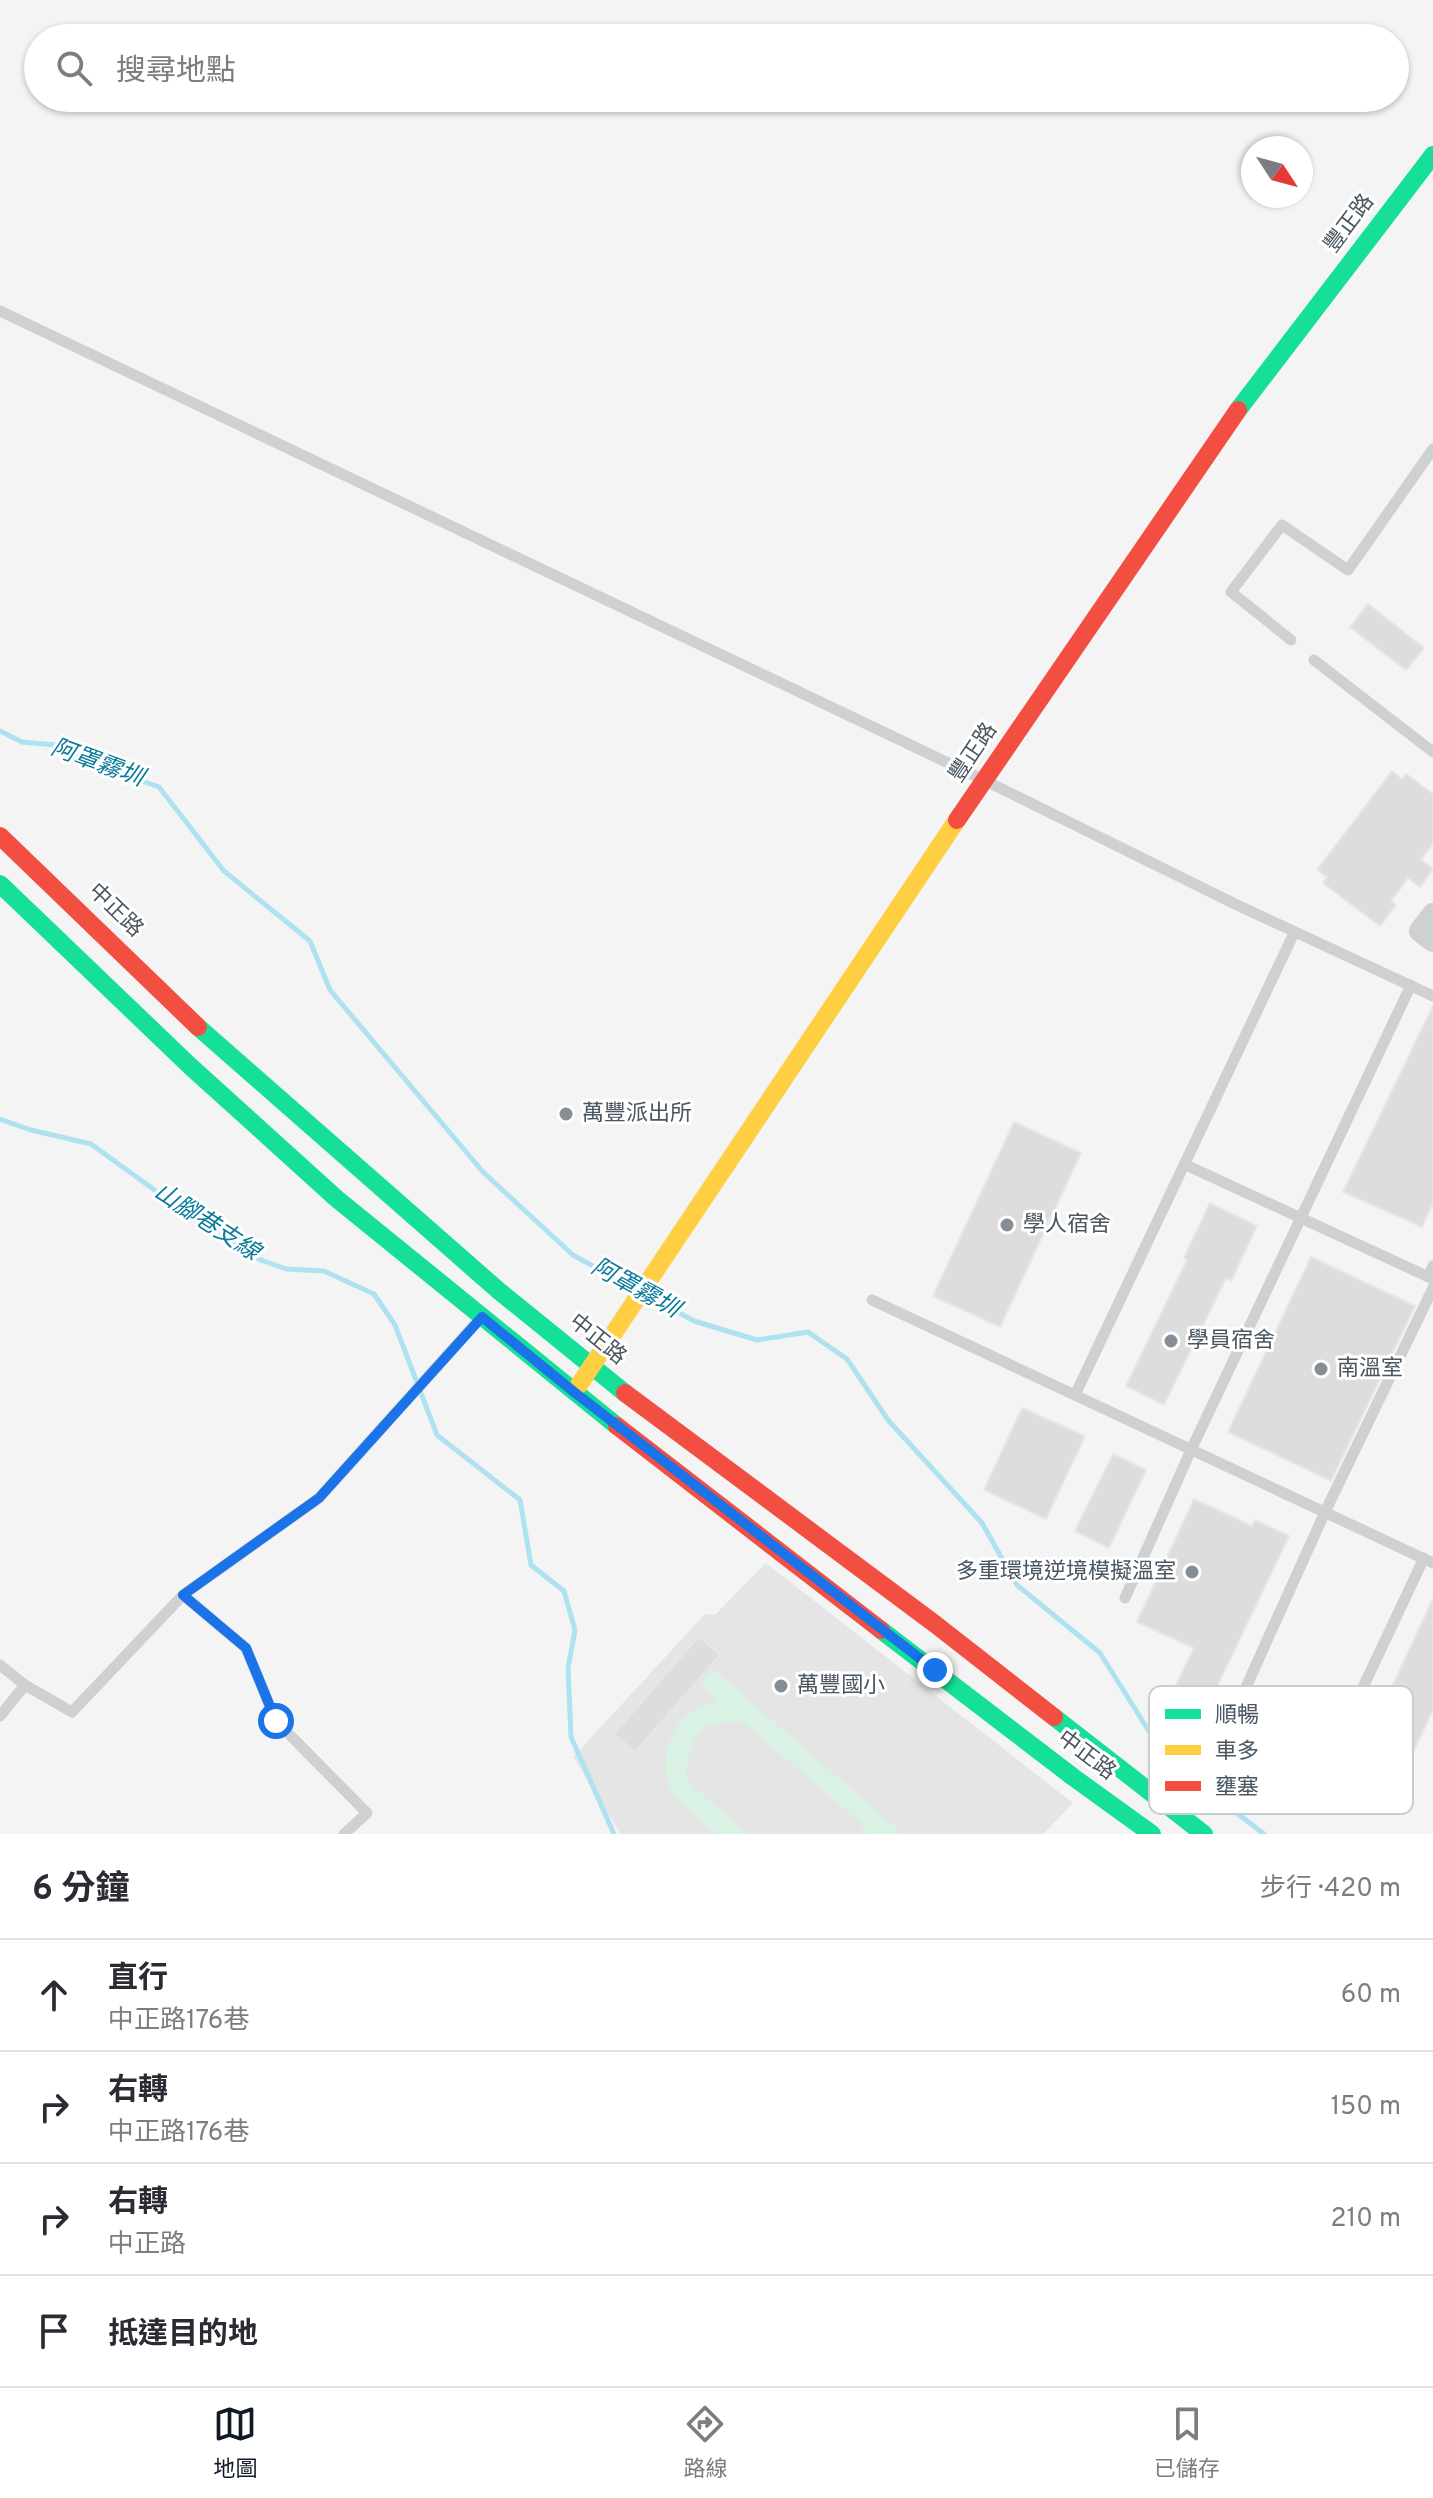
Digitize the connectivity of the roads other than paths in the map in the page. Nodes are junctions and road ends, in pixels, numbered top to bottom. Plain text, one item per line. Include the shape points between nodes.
1 (1433, 155) edge
2 (0, 311) edge
3 (1433, 449) edge
4 (1291, 640) dead end
5 (1314, 660) dead end
6 (1433, 752) edge
7 (984, 780) junction
8 (0, 836) edge
9 (14, 884) edge
10 (1433, 914) edge
11 (1294, 933) junction
12 (1433, 941) edge
13 (1411, 985) junction
14 (1433, 996) edge
15 (1186, 1165) junction
16 (1302, 1219) junction
17 (1432, 1278) edge
18 (499, 1291) junction
19 (872, 1300) dead end
20 (482, 1317) junction
21 (593, 1369) junction
22 (574, 1392) junction
23 (1075, 1395) junction
24 (1191, 1450) junction
25 (1325, 1512) junction
26 (1428, 1560) edge
27 (183, 1595) junction
28 (1125, 1598) dead end
29 (0, 1665) edge
30 (25, 1685) junction
31 (1247, 1686) edge
32 (1366, 1686) edge
33 (0, 1716) edge
34 (1149, 1791) edge
35 (1178, 1814) edge
36 (346, 1833) edge
37 (1152, 1834) edge
38 (1204, 1834) edge

1 - 7 main road, 豐正路 via 1231,419
2 - 7 lane
3 - 4 lane via 1348,570 1282,525 1231,592
5 - 6 lane
7 - 11 lane
7 - 21 main road, 豐正路
8 - 9 main road, 中正路
9 - 18 main road, 中正路 via 214,1042
9 - 20 main road, 中正路 via 242,1114
10 - 12 street via 1420,931
11 - 13 lane
11 - 15 lane
13 - 14 lane
13 - 16 lane
15 - 16 lane
15 - 23 lane
16 - 17 lane
16 - 24 lane
17 - 25 lane
18 - 20 lane
18 - 21 main road, 中正路
19 - 23 lane
20 - 22 main road, 中正路
20 - 27 lane via 319,1498
21 - 22 main road, 豐正路
21 - 34 main road, 中正路
22 - 37 main road, 中正路
23 - 24 lane
24 - 25 lane
24 - 28 lane
25 - 26 lane
25 - 31 lane
26 - 32 lane
27 - 30 lane via 72,1712
27 - 36 lane via 246,1648 276,1721 367,1813
29 - 30 lane
30 - 33 lane
35 - 38 main road, 中正路

